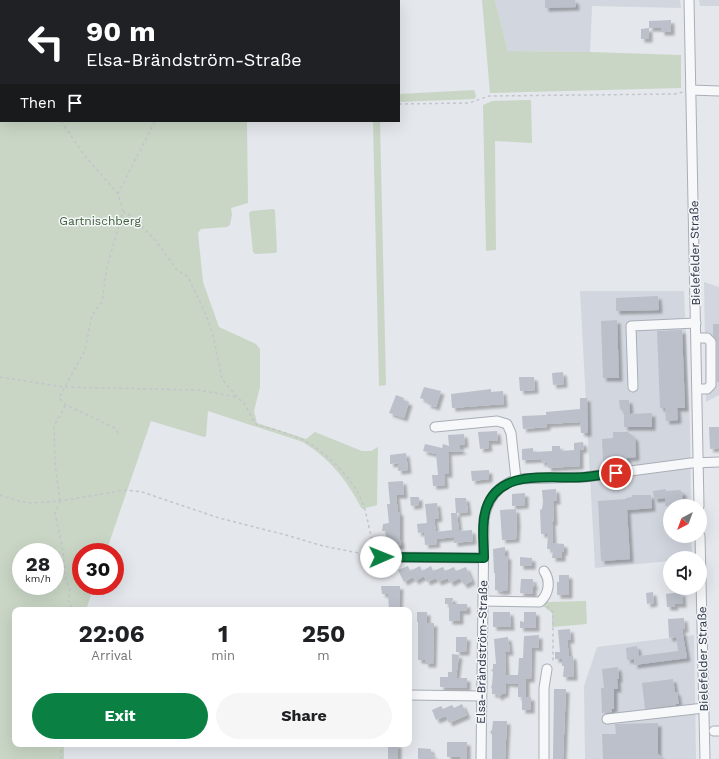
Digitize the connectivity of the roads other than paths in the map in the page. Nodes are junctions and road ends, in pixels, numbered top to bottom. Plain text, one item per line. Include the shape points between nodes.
1 (689, 0) edge
2 (690, 90) junction
3 (719, 91) edge
4 (696, 323) junction
5 (696, 338) junction
6 (634, 387) dead end
7 (698, 389) junction
8 (434, 427) dead end
9 (698, 462) junction
10 (719, 462) edge
11 (516, 479) junction
12 (699, 499) edge
13 (700, 543) edge
14 (381, 557) road end
15 (484, 558) junction
16 (544, 571) dead end
17 (483, 601) junction
18 (547, 669) road end
19 (412, 695) edge
20 (481, 696) junction
21 (704, 708) junction
22 (607, 719) dead end
23 (481, 759) edge
24 (544, 759) edge
25 (705, 759) edge

1 - 2 street, Bielefelder Straße
2 - 3 street
2 - 4 street, Bielefelder Straße
4 - 5 street, Bielefelder Straße
4 - 6 street via 631,326
5 - 7 street, Bielefelder Straße
5 - 7 street via 707,338 710,342 711,385 707,389
7 - 9 street, Bielefelder Straße
8 - 11 street via 497,421 507,424 511,433
9 - 10 street, Elsa-Brändström-Straße
9 - 11 street, Elsa-Brändström-Straße via 585,477
9 - 12 street, Bielefelder Straße
11 - 15 street, Elsa-Brändström-Straße via 498,490 490,499 484,519
13 - 21 street, Bielefelder Straße
14 - 15 street
15 - 17 street, Elsa-Brändström-Straße
16 - 17 street via 548,576 548,591 540,602
17 - 20 street, Elsa-Brändström-Straße
18 - 24 street via 544,688
19 - 20 street
20 - 23 street, Elsa-Brändström-Straße
21 - 22 street
21 - 25 street, Bielefelder Straße

